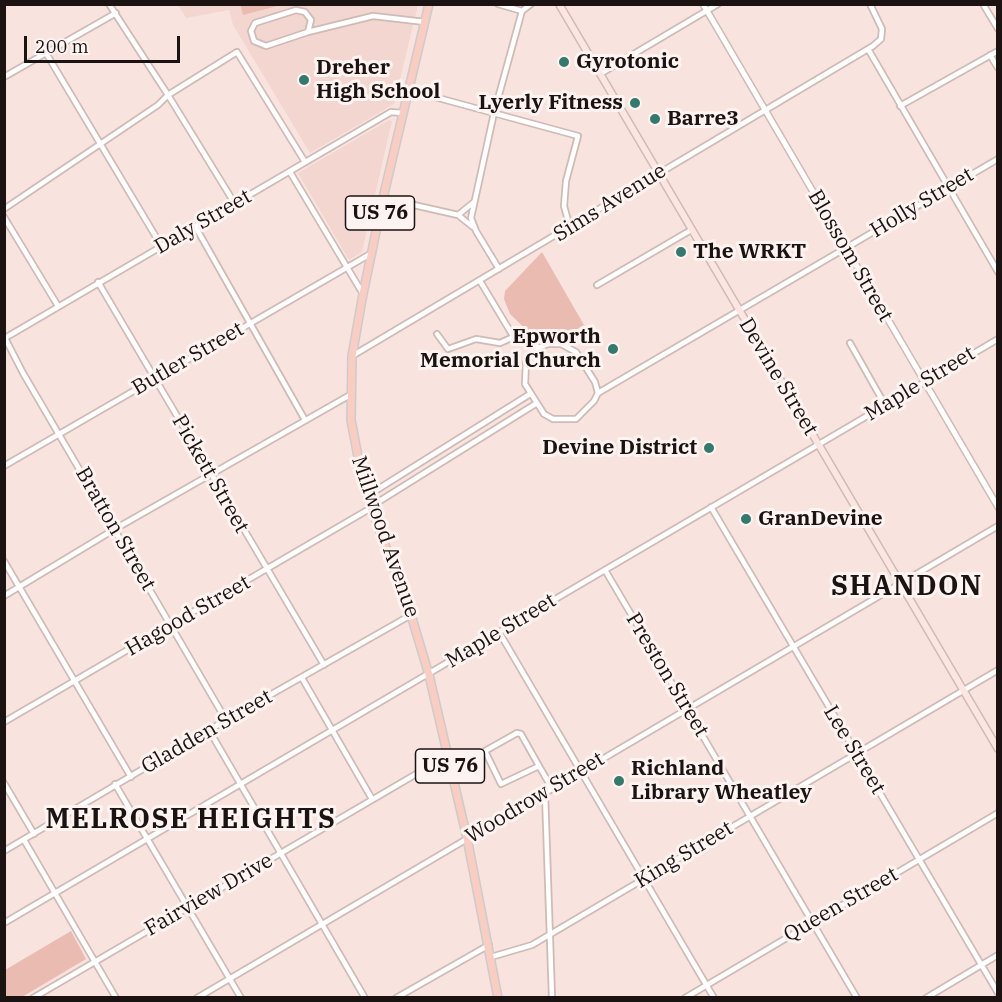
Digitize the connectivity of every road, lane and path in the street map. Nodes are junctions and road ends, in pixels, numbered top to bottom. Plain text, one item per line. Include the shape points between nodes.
1 (109, 4) edge
2 (429, 4) edge
3 (498, 4) edge
4 (531, 4) edge
5 (559, 4) edge
6 (703, 4) edge
7 (718, 4) edge
8 (983, 4) edge
9 (872, 5) edge
10 (522, 11) junction
11 (707, 11) junction
12 (116, 13) junction
13 (425, 22) junction
14 (998, 29) edge
15 (308, 32) junction
16 (868, 49) junction
17 (998, 51) edge
18 (46, 54) junction
19 (990, 55) junction
20 (998, 68) edge
21 (600, 74) junction
22 (4, 77) edge
23 (409, 90) junction
24 (168, 94) junction
25 (900, 106) junction
26 (764, 109) junction
27 (403, 113) junction
28 (494, 113) junction
29 (100, 144) junction
30 (998, 159) edge
31 (305, 162) junction
32 (290, 172) junction
33 (658, 172) junction
34 (948, 187) junction
35 (383, 198) junction
36 (475, 200) junction
37 (235, 204) junction
38 (4, 208) edge
39 (458, 215) junction
40 (4, 217) edge
41 (195, 226) junction
42 (570, 228) junction
43 (691, 230) junction
44 (476, 231) junction
45 (162, 247) junction
46 (846, 248) junction
47 (372, 253) junction
48 (347, 267) junction
49 (500, 269) junction
50 (998, 272) edge
51 (480, 281) junction
52 (98, 282) junction
53 (597, 285) dead end
54 (363, 294) junction
55 (58, 306) junction
56 (738, 311) junction
57 (250, 322) junction
58 (437, 334) dead end
59 (513, 336) junction
60 (5, 338) edge
61 (998, 339) edge
62 (850, 343) dead end
63 (538, 348) junction
64 (352, 356) junction
65 (154, 378) junction
66 (924, 382) junction
67 (598, 393) junction
68 (530, 394) junction
69 (350, 395) junction
70 (537, 403) junction
71 (885, 405) junction
72 (305, 420) junction
73 (59, 434) junction
74 (817, 445) junction
75 (4, 466) edge
76 (211, 474) junction
77 (367, 496) junction
78 (370, 507) junction
79 (711, 507) junction
80 (998, 507) edge
81 (998, 526) edge
82 (115, 529) junction
83 (4, 561) edge
84 (605, 570) junction
85 (267, 571) junction
86 (900, 584) junction
87 (20, 587) junction
88 (4, 596) edge
89 (411, 615) junction
90 (170, 625) junction
91 (499, 632) junction
92 (793, 646) junction
93 (324, 665) junction
94 (998, 670) edge
95 (429, 675) junction
96 (302, 678) junction
97 (76, 682) junction
98 (963, 691) junction
99 (687, 709) junction
100 (226, 720) junction
101 (4, 722) edge
102 (209, 730) junction
103 (332, 730) junction
104 (998, 749) edge
105 (856, 753) junction
106 (447, 756) junction
107 (539, 766) junction
108 (581, 771) junction
109 (131, 777) junction
110 (4, 783) edge
111 (115, 784) junction
112 (239, 785) junction
113 (552, 789) junction
114 (545, 793) junction
115 (372, 799) junction
116 (998, 813) edge
117 (750, 816) junction
118 (34, 834) junction
119 (467, 838) junction
120 (148, 839) junction
121 (24, 840) junction
122 (4, 851) edge
123 (280, 853) junction
124 (919, 860) junction
125 (644, 878) junction
126 (55, 894) junction
127 (188, 907) junction
128 (813, 922) junction
129 (4, 923) edge
130 (322, 924) junction
131 (550, 935) junction
132 (489, 945) junction
133 (998, 955) edge
134 (491, 957) junction
135 (94, 962) junction
136 (981, 965) junction
137 (230, 978) junction
138 (707, 984) junction
139 (998, 993) edge
140 (33, 998) edge
141 (116, 998) edge
142 (197, 998) edge
143 (241, 998) edge
144 (365, 998) edge
145 (396, 998) edge
146 (498, 998) edge
147 (552, 998) edge
148 (685, 998) edge
149 (714, 998) edge
150 (857, 998) edge
151 (926, 998) edge

1 - 12 street
2 - 13 main road, Millwood Avenue / US 76
3 - 10 street
4 - 10 street
5 - 21 main road, Devine Street
6 - 11 street, Blossom Street
7 - 11 street
8 - 14 street
9 - 16 street via 882,34
10 - 28 street
11 - 21 street
11 - 26 street, Blossom Street
12 - 18 street
12 - 24 street
13 - 15 street via 373,16
13 - 23 main road, Millwood Avenue / US 76
15 - 15 street via 311,20 305,12 296,10 259,21 251,31 254,41 266,46
16 - 25 street
16 - 26 street, Sims Avenue
17 - 19 street
18 - 22 street
18 - 29 street
19 - 20 street
19 - 25 street
21 - 33 main road, Devine Street
23 - 27 main road, Millwood Avenue / US 76
23 - 28 street
24 - 29 street
24 - 31 street via 237,52
24 - 37 street
25 - 34 street
26 - 33 street, Sims Avenue
26 - 46 street, Blossom Street
27 - 31 street, Daly Street via 391,112
27 - 35 main road, Millwood Avenue / US 76
28 - 36 street
28 - 42 street via 578,136 566,181 564,206
29 - 38 street
29 - 45 street
30 - 34 street, Holly Street
31 - 32 street, Daly Street
32 - 37 street, Daly Street
32 - 48 street
33 - 42 street, Sims Avenue
33 - 43 main road, Devine Street
34 - 46 street, Holly Street
34 - 50 street
35 - 39 street
35 - 47 main road, Millwood Avenue / US 76
36 - 39 street
36 - 44 street via 471,218
37 - 41 street, Daly Street
39 - 44 street
40 - 55 street
41 - 45 street, Daly Street
41 - 57 street
42 - 49 street, Sims Avenue
43 - 53 street
43 - 56 main road, Devine Street
44 - 49 street
45 - 52 street, Daly Street
46 - 56 street, Holly Street
46 - 66 street, Blossom Street
47 - 48 street, Butler Street
47 - 54 main road, Millwood Avenue / US 76
48 - 54 street
48 - 57 street, Butler Street
49 - 51 street, Sims Avenue
51 - 59 street
51 - 64 street, Sims Avenue
52 - 55 street, Daly Street
52 - 65 street, Pickett Street
54 - 64 main road, Millwood Avenue / US 76
55 - 60 street, Daly Street
56 - 67 street, Holly Street
56 - 74 main road, Devine Street
57 - 65 street, Butler Street
57 - 72 street
58 - 59 street via 448,350 470,340 501,343
59 - 63 street via 529,335
60 - 73 street, Bratton Street
61 - 66 street, Maple Street
62 - 71 street
63 - 67 street via 561,344 576,352
63 - 68 street via 524,369
64 - 69 main road, Millwood Avenue / US 76
65 - 73 street, Butler Street
65 - 76 street, Pickett Street
66 - 71 street, Maple Street
66 - 80 street, Blossom Street
67 - 70 street via 581,416 566,421 552,419
68 - 70 street
68 - 77 street
69 - 72 street
69 - 77 main road, Millwood Avenue / US 76 via 352,435
70 - 78 street, Hagood Street
71 - 74 street, Maple Street
72 - 76 street
73 - 75 street, Butler Street
73 - 82 street, Bratton Street
74 - 79 street, Maple Street
74 - 86 main road, Devine Street
76 - 82 street
76 - 85 street, Pickett Street
77 - 78 main road, Millwood Avenue / US 76
78 - 85 street, Hagood Street
78 - 89 main road, Millwood Avenue / US 76
79 - 84 street, Maple Street
79 - 92 street, Lee Street
81 - 86 street, Woodrow Street
82 - 87 street
82 - 90 street, Bratton Street
83 - 87 street
84 - 91 street, Maple Street
84 - 99 street, Preston Street
85 - 90 street, Hagood Street
85 - 93 street, Pickett Street
86 - 92 street, Woodrow Street
86 - 98 main road, Devine Street
87 - 88 street
87 - 97 street
89 - 93 street, Gladden Street
89 - 95 main road, Millwood Avenue / US 76
90 - 97 street, Hagood Street
90 - 100 street, Bratton Street
91 - 95 street, Maple Street
91 - 108 street
92 - 99 street, Woodrow Street
92 - 105 street, Lee Street
93 - 96 street, Gladden Street
94 - 98 street, King Street
95 - 103 street, Maple Street
95 - 106 main road, Millwood Avenue / US 76
96 - 100 street, Gladden Street
96 - 103 street
97 - 101 street, Hagood Street
97 - 109 street
98 - 104 main road, Devine Street
98 - 105 street, King Street
99 - 108 street, Woodrow Street
99 - 117 street, Preston Street
100 - 102 street, Gladden Street
102 - 109 street, Gladden Street
102 - 112 street
103 - 112 street, Maple Street
103 - 115 street
105 - 117 street, King Street
105 - 124 street, Lee Street
106 - 115 street, Fairview Drive
106 - 119 main road, Millwood Avenue / US 76
107 - 107 street via 521,734 485,751 501,784
107 - 113 street
108 - 113 street, Woodrow Street
108 - 125 street
109 - 111 street, Gladden Street
110 - 118 street
111 - 118 street, Gladden Street
111 - 120 street
112 - 120 street, Maple Street
112 - 123 street
113 - 114 street, Woodrow Street
114 - 119 street, Woodrow Street
114 - 131 street
115 - 123 street, Fairview Drive
116 - 124 street, Queen Street
117 - 125 street, King Street
117 - 128 street, Preston Street
118 - 121 street, Gladden Street
119 - 130 street, Woodrow Street
119 - 132 main road, Millwood Avenue / US 76
120 - 126 street, Maple Street
120 - 127 street
121 - 122 street, Gladden Street
121 - 126 street
123 - 127 street, Fairview Drive
123 - 130 street
124 - 128 street, Queen Street
124 - 136 street, Lee Street
125 - 131 street, King Street
125 - 138 street
126 - 129 street, Maple Street
126 - 135 street
127 - 135 street, Fairview Drive
127 - 137 street
128 - 138 street, Queen Street
128 - 150 street, Preston Street
130 - 137 street, Woodrow Street
130 - 144 street
131 - 134 street, King Street via 532,945
131 - 147 street
132 - 134 main road, Millwood Avenue / US 76
132 - 145 street
133 - 136 street
134 - 146 main road, Millwood Avenue / US 76
135 - 140 street, Fairview Drive
135 - 141 street
136 - 139 street, Lee Street
136 - 151 street
137 - 142 street, Woodrow Street
137 - 143 street
138 - 148 street, Queen Street
138 - 149 street

